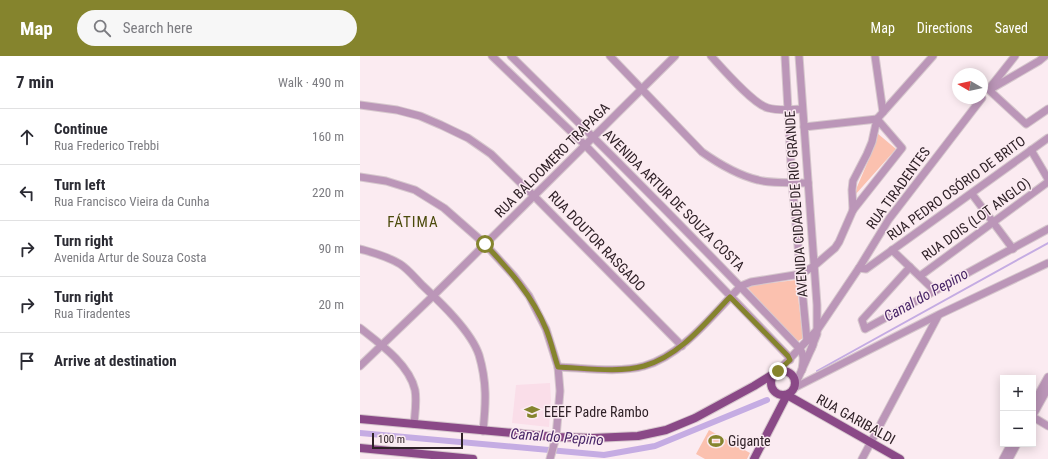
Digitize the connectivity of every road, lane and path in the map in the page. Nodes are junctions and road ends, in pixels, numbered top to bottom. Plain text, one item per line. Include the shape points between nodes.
1 (492, 56) edge
2 (511, 56) edge
3 (610, 56) edge
4 (675, 56) edge
5 (710, 56) edge
6 (785, 56) edge
7 (799, 56) edge
8 (875, 56) edge
9 (933, 56) edge
10 (1015, 56) edge
11 (1045, 56) edge
12 (642, 90) junction
13 (989, 90) junction
14 (977, 104) edge
15 (360, 105) edge
16 (802, 109) junction
17 (1048, 109) edge
18 (788, 110) junction
19 (883, 112) junction
20 (877, 119) junction
21 (804, 126) junction
22 (593, 136) junction
23 (1048, 138) edge
24 (585, 145) junction
25 (1031, 150) junction
26 (360, 177) edge
27 (1048, 179) edge
28 (792, 182) junction
29 (1048, 182) edge
30 (808, 183) junction
31 (972, 194) junction
32 (534, 196) junction
33 (853, 210) junction
34 (666, 211) junction
35 (656, 220) junction
36 (993, 222) junction
37 (1048, 230) edge
38 (485, 244) junction
39 (360, 249) edge
40 (1013, 249) junction
41 (892, 250) junction
42 (1048, 263) edge
43 (814, 266) junction
44 (910, 267) junction
45 (859, 268) junction
46 (800, 274) junction
47 (920, 276) junction
48 (740, 286) junction
49 (936, 291) junction
50 (433, 296) junction
51 (840, 296) junction
52 (730, 297) junction
53 (817, 305) junction
54 (831, 311) junction
55 (938, 315) junction
56 (360, 328) edge
57 (818, 329) junction
58 (807, 341) junction
59 (382, 345) junction
60 (682, 346) junction
61 (799, 348) junction
62 (811, 349) junction
63 (790, 360) junction
64 (360, 366) edge
65 (558, 367) junction
66 (802, 370) junction
67 (776, 372) junction
68 (1048, 377) edge
69 (1048, 388) edge
70 (792, 390) junction
71 (1036, 399) edge
72 (1036, 411) edge
73 (1036, 418) edge
74 (360, 419) edge
75 (414, 424) junction
76 (1048, 426) edge
77 (483, 430) junction
78 (556, 437) junction
79 (871, 443) junction
80 (360, 448) edge
81 (1010, 452) edge
82 (467, 459) edge
83 (550, 459) edge
84 (754, 459) edge
85 (862, 459) edge
86 (900, 459) edge
87 (1003, 459) edge

1 - 24 street, AVENIDA ARTUR DE SOUZA COSTA
2 - 22 street, AVENIDA ARTUR DE SOUZA COSTA
3 - 12 street
4 - 12 street, RUA BALDOMERO TRAPAGA
5 - 18 street via 756,103 766,108
6 - 18 street, AVENIDA CIDADE DE RIO GRANDE
7 - 16 street, AVENIDA CIDADE DE RIO GRANDE
8 - 19 street
9 - 19 street
10 - 13 street, RUA TIRADENTES
11 - 13 street
12 - 22 street, RUA BALDOMERO TRAPAGA
12 - 28 street via 702,152 719,164 738,174 759,180
13 - 17 street via 1026,124
14 - 45 street, RUA TIRADENTES via 889,219
15 - 32 street, RUA DOUTOR RASGADO via 420,116 468,138 491,154
16 - 18 street
16 - 21 street, AVENIDA CIDADE DE RIO GRANDE
18 - 28 street, AVENIDA CIDADE DE RIO GRANDE
19 - 20 street
20 - 21 street
20 - 33 street via 868,154 853,181
20 - 33 street via 902,148
21 - 30 street, AVENIDA CIDADE DE RIO GRANDE
22 - 24 street, RUA BALDOMERO TRAPAGA
22 - 34 street, AVENIDA ARTUR DE SOUZA COSTA
23 - 25 street, RUA PEDRO OSÓRIO DE BRITO
24 - 32 street, RUA BALDOMERO TRAPAGA
24 - 35 street, AVENIDA ARTUR DE SOUZA COSTA
25 - 27 street
25 - 31 street, RUA PEDRO OSÓRIO DE BRITO
26 - 38 street via 386,181 415,190 444,208
28 - 30 street
28 - 46 street, AVENIDA CIDADE DE RIO GRANDE
29 - 36 street, RUA DOIS (LOT ANGLO)
30 - 43 street, AVENIDA CIDADE DE RIO GRANDE
31 - 36 street
31 - 41 street, RUA PEDRO OSÓRIO DE BRITO
32 - 38 street, RUA BALDOMERO TRAPAGA
32 - 60 street, RUA DOUTOR RASGADO
33 - 43 street via 835,248
34 - 35 street
34 - 48 street, AVENIDA ARTUR DE SOUZA COSTA
35 - 52 street, AVENIDA ARTUR DE SOUZA COSTA
36 - 40 street
36 - 47 street, RUA DOIS (LOT ANGLO)
37 - 40 street
38 - 50 street, RUA BALDOMERO TRAPAGA
38 - 65 street via 529,296 546,329
39 - 50 street via 400,264
40 - 49 street
41 - 44 street
41 - 45 street, RUA PEDRO OSÓRIO DE BRITO via 866,269
42 - 55 street
43 - 46 street
43 - 53 street, AVENIDA CIDADE DE RIO GRANDE
44 - 47 street
44 - 49 street via 862,320 865,329
45 - 51 street, RUA TIRADENTES
46 - 48 street
46 - 58 street, AVENIDA CIDADE DE RIO GRANDE
47 - 49 street
48 - 52 street
48 - 61 street, AVENIDA ARTUR DE SOUZA COSTA
50 - 59 street, RUA BALDOMERO TRAPAGA
50 - 77 street via 466,332 478,353 486,397
51 - 54 street, RUA TIRADENTES
51 - 62 street, RUA TIRADENTES
52 - 60 street
52 - 63 street, AVENIDA ARTUR DE SOUZA COSTA
53 - 54 street via 825,313
53 - 57 street, AVENIDA CIDADE DE RIO GRANDE
54 - 57 street, RUA TIRADENTES
55 - 70 street
55 - 79 street
56 - 59 street
57 - 58 street, RUA TIRADENTES
57 - 62 street, AVENIDA CIDADE DE RIO GRANDE
58 - 61 street, RUA TIRADENTES
59 - 64 street, RUA BALDOMERO TRAPAGA
59 - 75 street via 410,378 416,401
60 - 65 street via 645,366 614,369
61 - 63 street, RUA TIRADENTES
61 - 66 street via 804,356
62 - 66 street, RUA TIRADENTES
63 - 67 street, RUA TIRADENTES
65 - 78 street via 560,391
66 - 70 street, RUA TIRADENTES
67 - 70 main road via 785,370 792,374
67 - 70 main road via 771,379 772,389 777,394
67 - 78 main road via 696,418 666,430 638,436
68 - 71 street
69 - 72 street
70 - 79 main road, RUA GARIBALDI via 799,402
70 - 84 main road, RUA TIRADENTES
73 - 76 street
74 - 75 main road
75 - 77 main road
77 - 78 main road
78 - 83 street
79 - 85 street
79 - 86 main road, RUA GARIBALDI
80 - 82 main road
81 - 87 street

